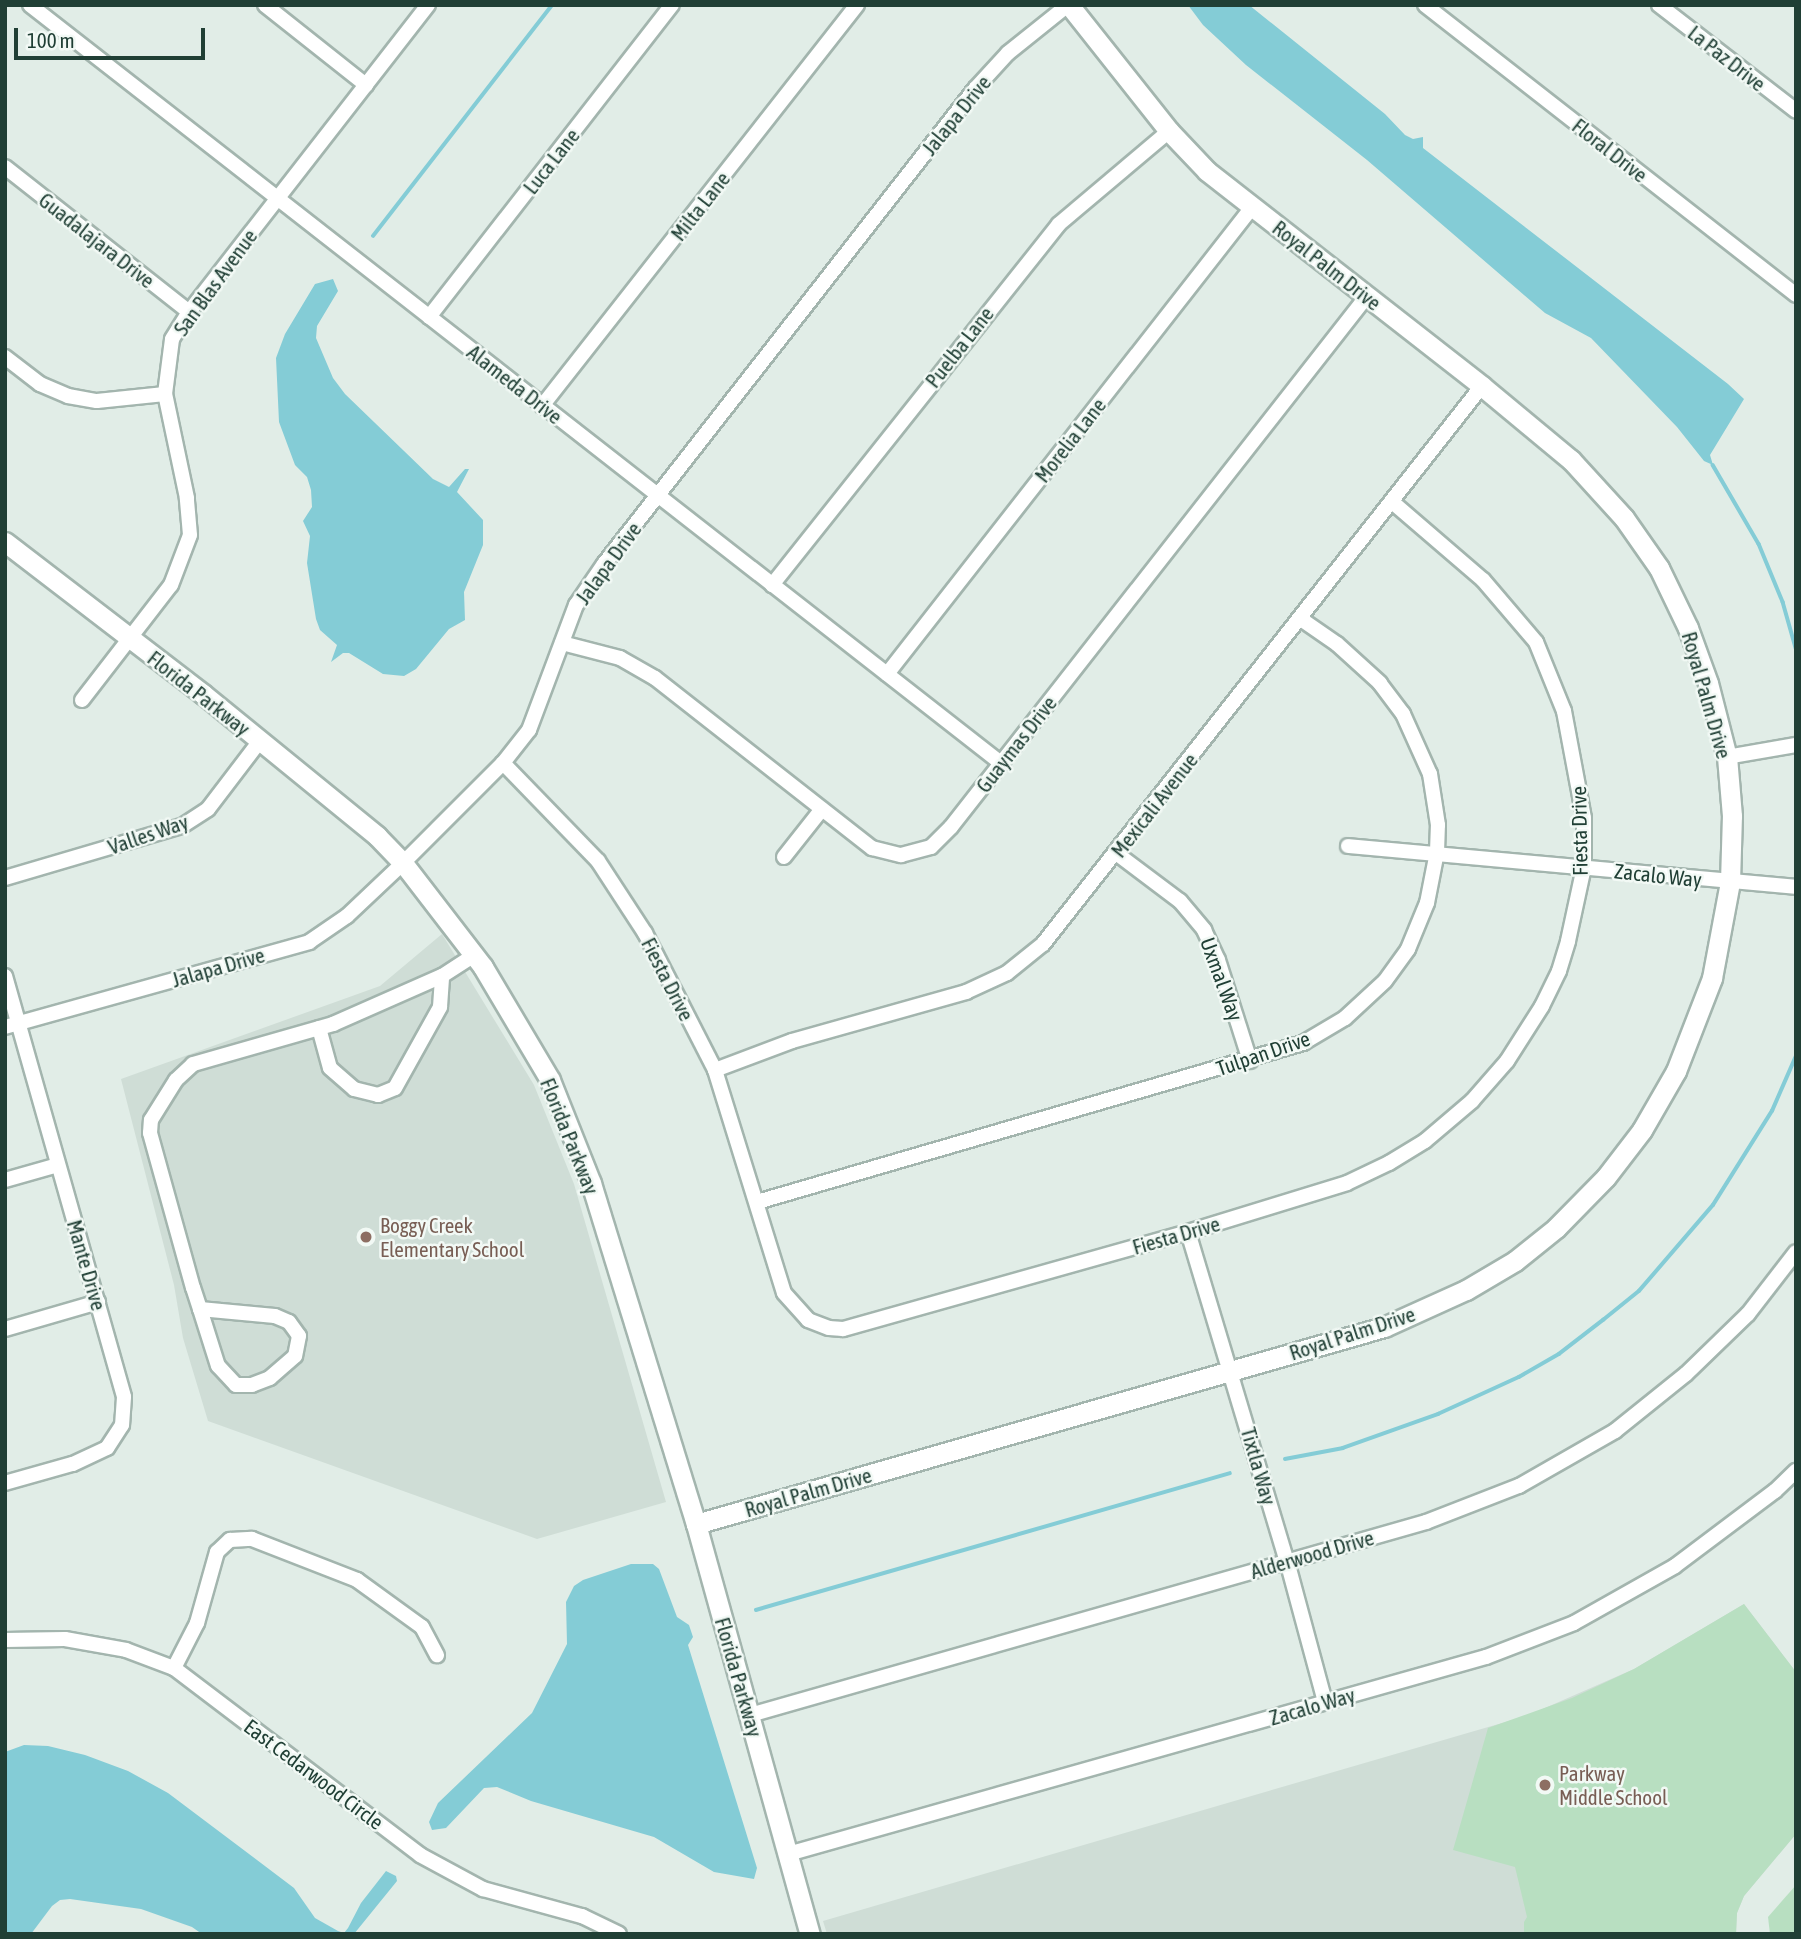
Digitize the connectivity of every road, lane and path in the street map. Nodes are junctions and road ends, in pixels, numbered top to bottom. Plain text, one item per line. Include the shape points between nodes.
1 (30, 5) edge
2 (265, 5) edge
3 (428, 5) edge
4 (672, 5) edge
5 (857, 5) edge
6 (1068, 5) edge
7 (1425, 5) edge
8 (1659, 5) edge
9 (366, 85) junction
10 (1796, 111) edge
11 (1169, 131) junction
12 (5, 167) edge
13 (277, 198) junction
14 (1253, 206) junction
15 (1796, 295) edge
16 (1367, 296) junction
17 (189, 312) junction
18 (429, 317) junction
19 (5, 356) edge
20 (1482, 386) junction
21 (165, 394) junction
22 (542, 406) junction
23 (658, 496) junction
24 (1391, 501) junction
25 (5, 542) edge
26 (772, 584) junction
27 (1301, 619) junction
28 (129, 639) junction
29 (562, 643) junction
30 (887, 674) junction
31 (82, 699) dead end
32 (260, 741) junction
33 (1796, 745) edge
34 (1727, 757) junction
35 (503, 763) junction
36 (1001, 763) junction
37 (822, 809) junction
38 (1348, 846) dead end
39 (1437, 852) junction
40 (1116, 853) junction
41 (784, 857) dead end
42 (404, 863) junction
43 (1584, 867) junction
44 (5, 878) edge
45 (1730, 882) junction
46 (1796, 887) edge
47 (474, 955) junction
48 (5, 976) edge
49 (442, 976) junction
50 (12, 1025) edge
51 (319, 1028) junction
52 (1250, 1061) junction
53 (715, 1070) junction
54 (58, 1165) junction
55 (5, 1180) edge
56 (757, 1202) junction
57 (1188, 1232) junction
58 (1796, 1252) edge
59 (98, 1302) junction
60 (200, 1309) junction
61 (5, 1329) edge
62 (1230, 1370) junction
63 (1796, 1471) edge
64 (5, 1483) edge
65 (696, 1524) junction
66 (1287, 1561) junction
67 (5, 1640) edge
68 (437, 1654) dead end
69 (174, 1668) junction
70 (1325, 1702) junction
71 (750, 1715) junction
72 (788, 1854) junction
73 (619, 1934) edge
74 (810, 1934) edge

1 - 13 street, Alameda Drive
2 - 9 street
3 - 9 street, San Blas Avenue
4 - 18 street, Luca Lane
5 - 22 street, Milta Lane
6 - 11 street, Royal Palm Drive
6 - 23 street, Jalapa Drive via 1008,53 975,89
7 - 15 street, Floral Drive
8 - 10 street, La Paz Drive
9 - 13 street, San Blas Avenue
11 - 14 street, Royal Palm Drive via 1208,171
11 - 26 street, Puelba Lane via 1059,224
12 - 17 street, Guadalajara Drive
13 - 17 street, San Blas Avenue
13 - 18 street, Alameda Drive
14 - 16 street, Royal Palm Drive
14 - 30 street, Morelia Lane
16 - 20 street, Royal Palm Drive
16 - 36 street, Guaymas Drive
17 - 21 street, San Blas Avenue via 172,338
18 - 22 street, Alameda Drive
19 - 21 street via 40,384 68,396 97,401
20 - 24 street, Mexicali Avenue
20 - 34 street, Royal Palm Drive via 1571,460 1624,517 1659,568 1700,661
21 - 28 street, San Blas Avenue via 187,498 190,535 171,584
22 - 23 street, Alameda Drive
23 - 26 street, Alameda Drive
23 - 29 street, Jalapa Drive via 576,605
24 - 27 street, Mexicali Avenue
24 - 43 street, Fiesta Drive via 1483,580 1536,642 1564,711 1573,751 1581,792
25 - 28 street, Florida Parkway
26 - 30 street, Alameda Drive
27 - 39 street, Tulpan Drive via 1380,683 1403,714 1430,774
27 - 40 street, Mexicali Avenue
28 - 31 street, San Blas Avenue
28 - 32 street, Florida Parkway
29 - 35 street, Jalapa Drive via 529,730
29 - 37 street, Guaymas Drive via 620,658 655,678
30 - 36 street, Alameda Drive
32 - 42 street, Florida Parkway
32 - 44 street, Valles Way via 208,809 182,826
33 - 34 street
34 - 45 street, Royal Palm Drive via 1732,816
35 - 42 street, Jalapa Drive
35 - 53 street, Fiesta Drive via 598,861 645,933
36 - 37 street, Guaymas Drive via 931,847 901,855 872,848
37 - 41 street
38 - 39 street, Zacalo Way
39 - 43 street, Zacalo Way
39 - 52 street, Tulpan Drive via 1427,903 1408,949 1385,981 1345,1018 1303,1043
40 - 52 street, Uxmal Way via 1180,901 1204,930 1219,960
40 - 53 street, Mexicali Avenue via 1043,944 1007,973 966,992 792,1041
42 - 47 street, Florida Parkway
42 - 50 street, Jalapa Drive via 347,916 309,942
43 - 45 street, Zacalo Way
43 - 57 street, Fiesta Drive via 1559,971 1507,1061 1472,1101 1425,1141 1367,1174
45 - 46 street, Zacalo Way
45 - 62 street, Royal Palm Drive via 1712,978 1676,1071 1642,1130 1606,1177 1556,1228 1515,1261 1425,1310 1384,1327
47 - 49 street
47 - 65 street, Florida Parkway via 550,1080 591,1183
48 - 50 street, Mante Drive
49 - 51 street
49 - 51 street via 440,1007 394,1088 378,1095 355,1089 330,1068
50 - 54 street, Mante Drive
51 - 60 street via 193,1064 176,1080 151,1120 150,1133
52 - 56 street, Tulpan Drive
53 - 56 street, Fiesta Drive
54 - 55 street
54 - 59 street, Mante Drive
56 - 57 street, Fiesta Drive via 783,1293 798,1313 829,1328 844,1329
57 - 62 street, Tixtla Way
58 - 66 street, Alderwood Drive via 1748,1314 1686,1374 1615,1431 1571,1458 1464,1508
59 - 61 street
59 - 64 street, Mante Drive via 124,1397 122,1425 107,1448 72,1464
60 - 60 street via 218,1366 236,1385 270,1378 295,1356 299,1336 289,1322 275,1316
62 - 65 street, Royal Palm Drive
62 - 66 street, Tixtla Way
63 - 70 street, Zacalo Way via 1675,1566 1574,1623 1486,1657
65 - 71 street, Florida Parkway
66 - 70 street, Tixtla Way
66 - 71 street, Alderwood Drive
67 - 69 street, East Cedarwood Circle via 65,1639 126,1650
68 - 69 street via 422,1627 357,1580 252,1539 230,1540 217,1552 197,1623
69 - 73 street, East Cedarwood Circle via 420,1855 483,1889 582,1916
70 - 72 street, Zacalo Way
71 - 72 street, Florida Parkway
72 - 74 street, Florida Parkway

